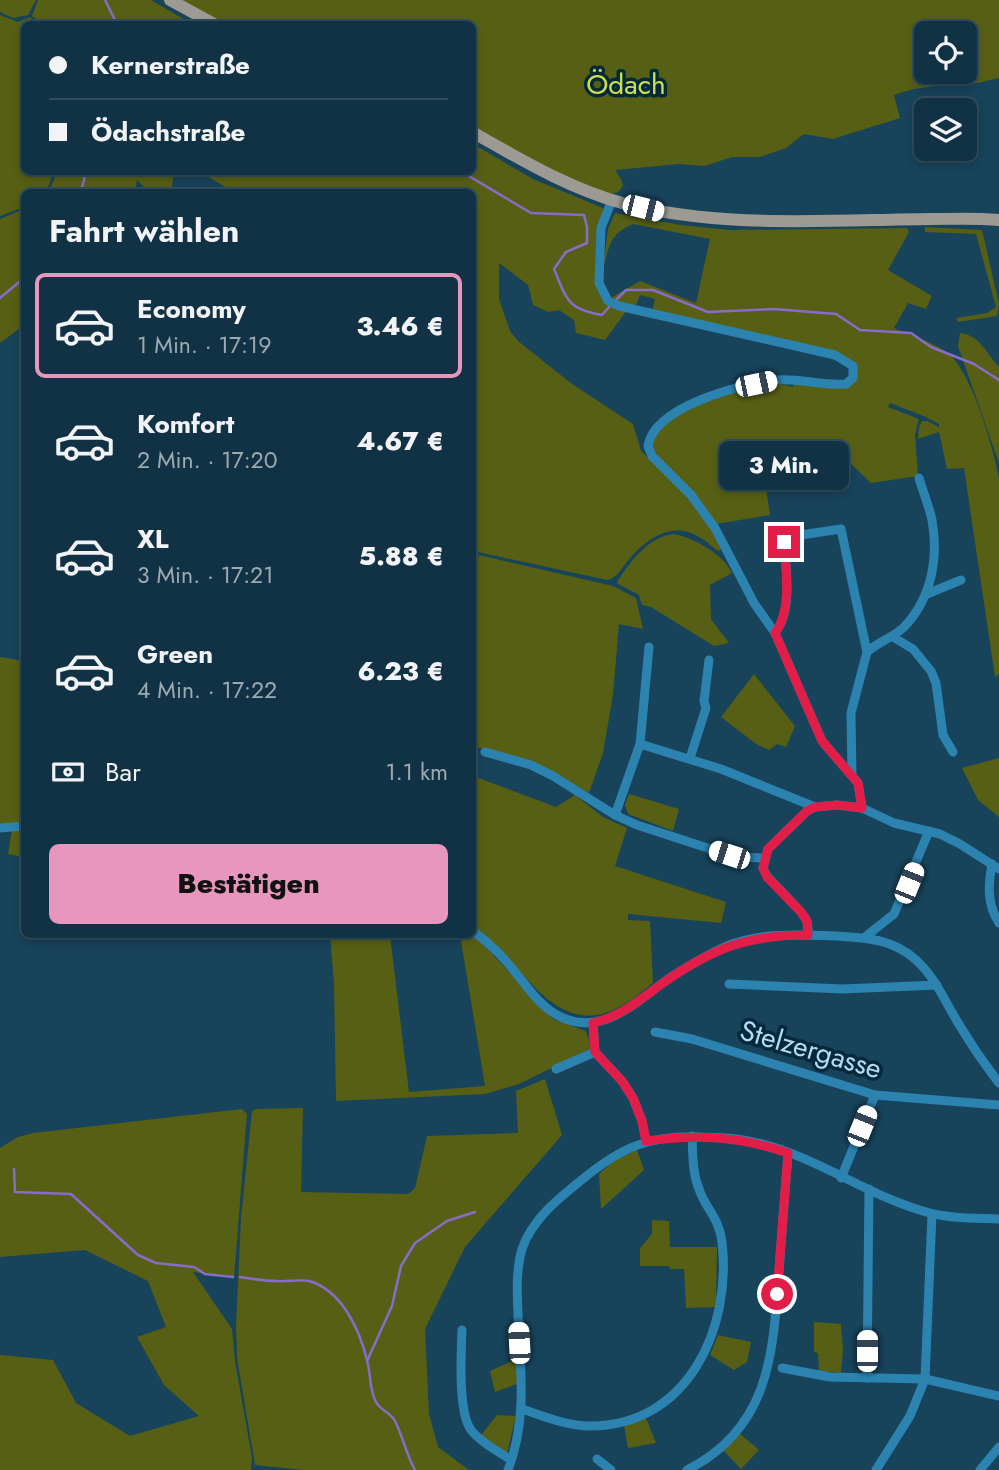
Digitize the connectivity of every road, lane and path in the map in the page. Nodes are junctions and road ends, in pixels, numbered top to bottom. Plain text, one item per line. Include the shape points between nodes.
1 (170, 0) edge
2 (208, 21) edge
3 (476, 134) edge
4 (612, 200) junction
5 (999, 220) edge
6 (919, 478) dead end
7 (961, 580) dead end
8 (927, 594) junction
9 (775, 633) junction
10 (893, 637) junction
11 (649, 647) dead end
12 (867, 652) junction
13 (709, 660) dead end
14 (640, 744) junction
15 (485, 752) dead end
16 (953, 752) dead end
17 (690, 758) junction
18 (852, 776) junction
19 (815, 807) junction
20 (862, 808) junction
21 (615, 815) junction
22 (21, 826) edge
23 (0, 828) edge
24 (929, 831) junction
25 (764, 859) junction
26 (995, 867) edge
27 (999, 923) edge
28 (476, 933) edge
29 (808, 935) junction
30 (865, 937) junction
31 (729, 984) dead end
32 (937, 985) junction
33 (593, 1023) junction
34 (655, 1032) dead end
35 (595, 1052) junction
36 (556, 1069) dead end
37 (999, 1083) edge
38 (875, 1095) junction
39 (999, 1105) edge
40 (692, 1136) junction
41 (646, 1141) junction
42 (788, 1153) junction
43 (841, 1178) junction
44 (869, 1189) junction
45 (932, 1214) junction
46 (999, 1219) edge
47 (461, 1330) dead end
48 (782, 1368) dead end
49 (867, 1378) junction
50 (925, 1379) junction
51 (999, 1396) edge
52 (522, 1409) junction
53 (999, 1447) edge
54 (597, 1459) dead end
55 (511, 1460) junction
56 (508, 1470) edge
57 (611, 1470) edge
58 (687, 1470) edge
59 (876, 1470) edge
60 (980, 1470) edge

1 - 2 main road
3 - 4 main road via 541,170
4 - 5 main road via 704,218
4 - 9 street via 601,228 599,283 608,301 835,355 853,366 853,378 846,384 776,380 710,397 679,411 653,432 648,446 652,456 705,511
6 - 8 street via 934,537
7 - 8 street
8 - 10 street
9 - 12 street via 786,598 784,542 794,536 841,529
9 - 18 street via 822,741
10 - 12 street
10 - 16 street via 913,649 930,671 943,735
11 - 14 street
12 - 18 street via 851,713
13 - 17 street via 706,708
14 - 17 street
14 - 21 street
15 - 21 street via 531,765
17 - 19 street
18 - 20 street via 858,783
19 - 20 street
19 - 25 street via 792,824
20 - 24 street via 894,823
21 - 25 street via 734,856
22 - 23 street
24 - 26 street via 961,844
24 - 30 street via 894,914
25 - 29 street via 767,877 801,912
26 - 27 street via 988,882 989,900
28 - 33 street via 551,1012 571,1021
29 - 30 street
29 - 33 street via 762,937 730,945 618,1015
30 - 32 street via 903,950
31 - 32 street via 842,989
32 - 37 street
33 - 35 street
34 - 38 street, Stelzergasse
35 - 36 street
35 - 41 street via 633,1098
38 - 39 street, Stelzergasse
38 - 43 street
40 - 41 street
40 - 42 street via 759,1143
40 - 52 street via 698,1189 718,1222 722,1243 721,1292 714,1327 693,1374 673,1395 627,1420 585,1426
41 - 52 street via 609,1158 570,1189 547,1210 522,1249 517,1290
42 - 43 street
42 - 58 street via 775,1334 763,1385 752,1408 718,1451
43 - 44 street
44 - 45 street
44 - 49 street
45 - 46 street
45 - 50 street
47 - 55 street via 465,1418 473,1433
48 - 49 street
49 - 50 street
50 - 51 street
50 - 59 street via 910,1416
52 - 55 street
53 - 60 street
54 - 57 street
55 - 56 street

